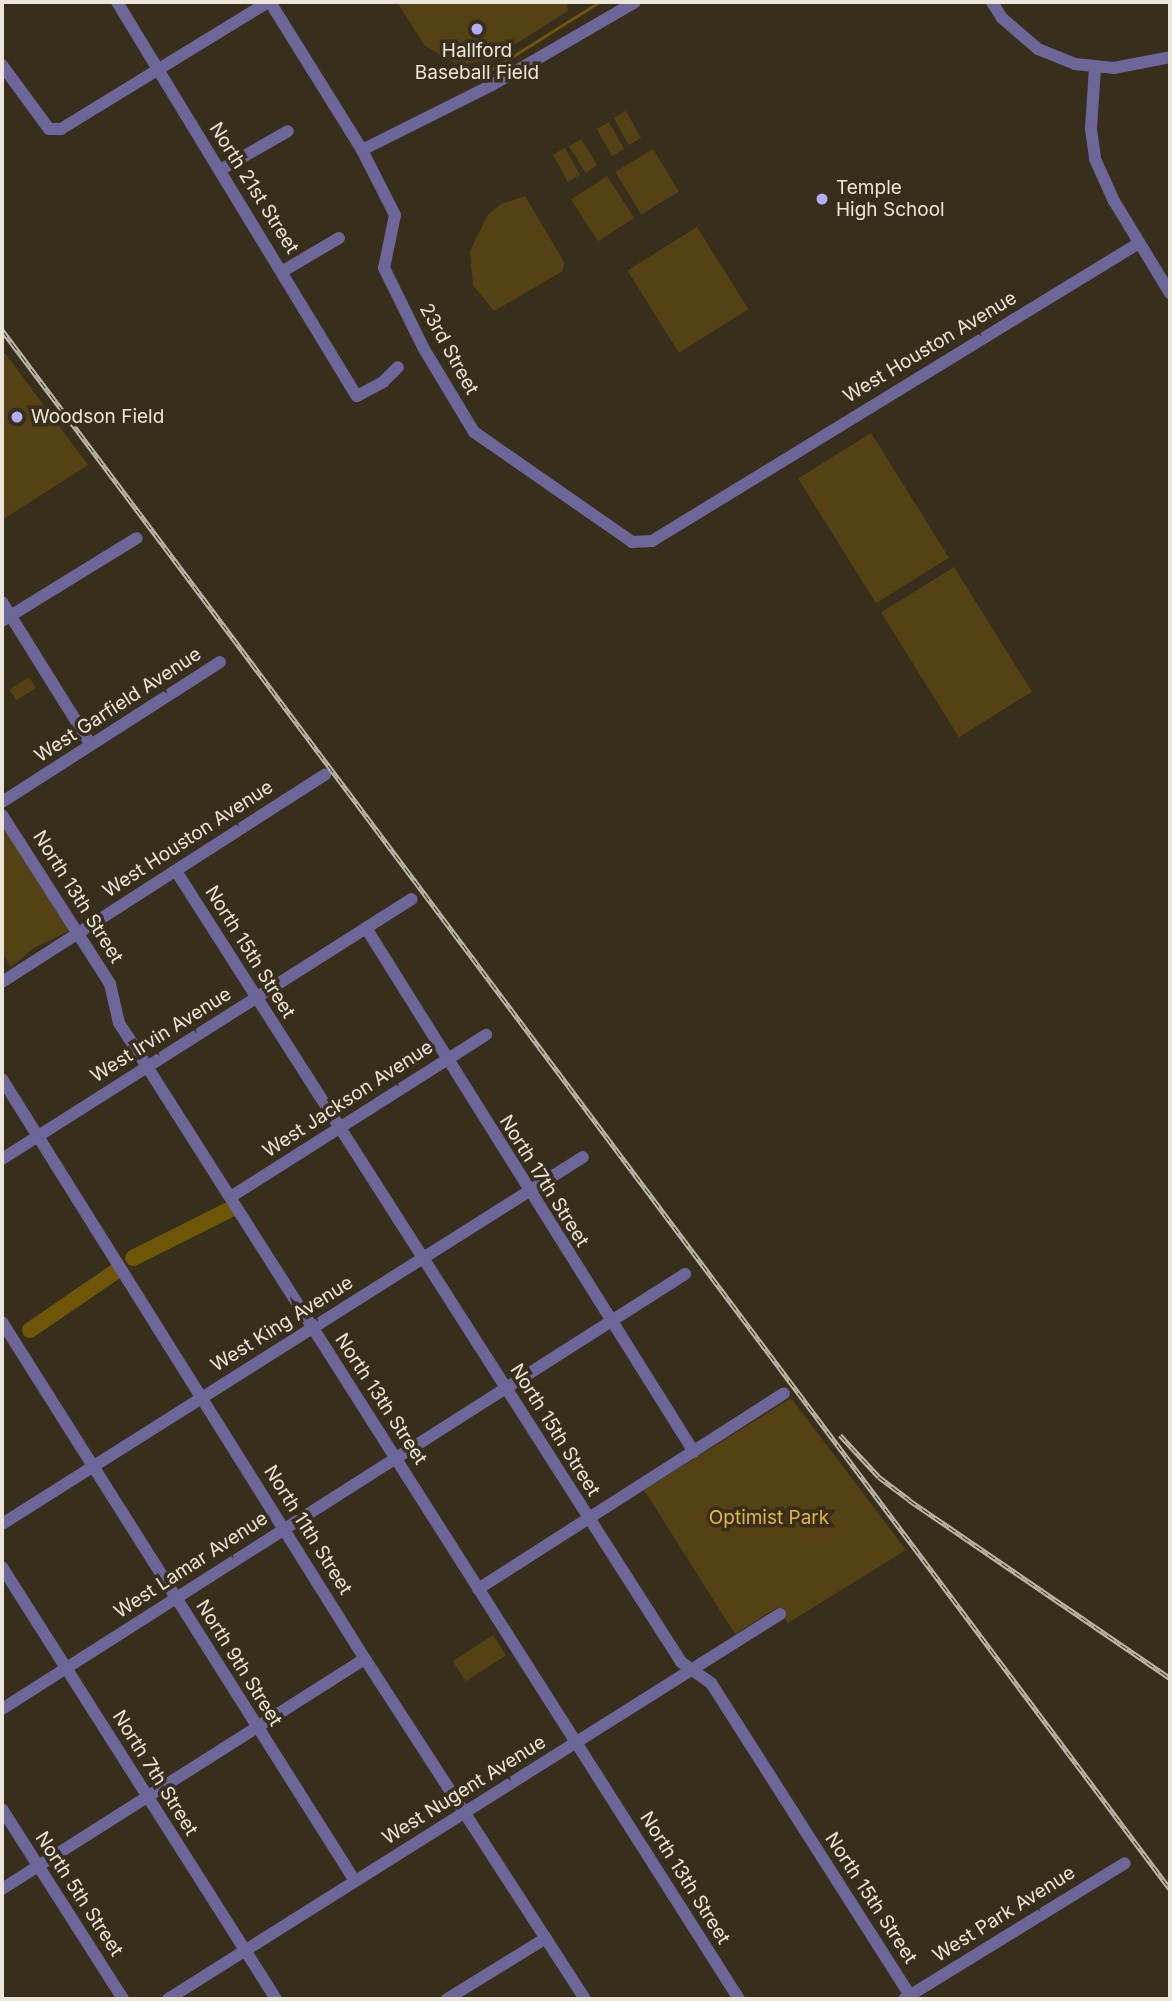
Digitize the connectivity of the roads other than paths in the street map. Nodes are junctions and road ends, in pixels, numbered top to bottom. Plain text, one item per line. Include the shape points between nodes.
1 (117, 2) edge
2 (269, 2) edge
3 (635, 2) edge
4 (992, 2) edge
5 (1170, 57) edge
6 (2, 65) edge
7 (158, 67) junction
8 (1095, 68) junction
9 (288, 131) dead end
10 (362, 150) junction
11 (220, 170) junction
12 (339, 238) dead end
13 (1139, 243) junction
14 (283, 271) junction
15 (1170, 293) edge
16 (398, 367) dead end
17 (742, 486) joint
18 (137, 538) dead end
19 (2, 602) edge
20 (6, 619) edge
21 (220, 662) dead end
22 (91, 745) junction
23 (325, 775) dead end
24 (2, 802) edge
25 (2, 815) edge
26 (176, 871) junction
27 (412, 899) dead end
28 (366, 928) junction
29 (78, 932) junction
30 (2, 982) edge
31 (256, 997) junction
32 (486, 1035) dead end
33 (445, 1060) junction
34 (146, 1066) junction
35 (2, 1079) edge
36 (340, 1128) junction
37 (38, 1135) junction
38 (583, 1157) dead end
39 (2, 1159) edge
40 (528, 1190) junction
41 (232, 1196) junction
42 (422, 1258) junction
43 (685, 1274) dead end
44 (610, 1321) junction
45 (2, 1322) edge
46 (312, 1328) junction
47 (506, 1388) junction
48 (784, 1393) dead end
49 (202, 1398) junction
50 (694, 1452) junction
51 (396, 1457) junction
52 (93, 1466) junction
53 (589, 1520) junction
54 (2, 1524) edge
55 (284, 1528) junction
56 (2, 1567) edge
57 (478, 1589) junction
58 (175, 1597) junction
59 (780, 1614) dead end
60 (365, 1660) junction
61 (66, 1669) junction
62 (694, 1669) junction
63 (2, 1709) edge
64 (258, 1728) junction
65 (576, 1742) junction
66 (147, 1798) junction
67 (2, 1810) edge
68 (465, 1812) junction
69 (1125, 1863) dead end
70 (38, 1866) junction
71 (355, 1881) junction
72 (2, 1889) edge
73 (546, 1938) junction
74 (245, 1951) junction
75 (909, 1998) edge
76 (123, 1999) edge
77 (168, 1999) edge
78 (276, 1999) edge
79 (447, 1999) edge
80 (585, 1999) edge
81 (739, 1999) edge

1 - 7 street, North 21st Street
2 - 7 street
2 - 10 street, 23rd Street
3 - 10 street via 492,85
4 - 8 street via 1002,18 1038,49
5 - 8 street via 1149,65
6 - 7 street via 49,130 61,129
7 - 11 street, North 21st Street
8 - 13 street via 1091,129 1095,159
9 - 11 street
10 - 17 street, 23rd Street via 395,215 384,268 424,349 474,432 632,542 652,541
11 - 14 street, North 21st Street
12 - 14 street
13 - 15 street
13 - 17 street, West Houston Avenue
14 - 16 street, North 21st Street via 357,396 383,382
18 - 20 street
19 - 20 street
20 - 22 street
21 - 22 street, West Garfield Avenue
22 - 24 street, West Garfield Avenue
23 - 26 street, West Houston Avenue
25 - 29 street, North 13th Street
26 - 29 street, West Houston Avenue
26 - 31 street, North 15th Street
27 - 28 street, West Irvin Avenue
28 - 31 street, West Irvin Avenue
28 - 33 street, North 17th Street
29 - 30 street, West Houston Avenue
29 - 34 street, North 13th Street via 110,984 119,1023
31 - 34 street, West Irvin Avenue
31 - 36 street, North 15th Street
32 - 33 street, West Jackson Avenue
33 - 36 street, West Jackson Avenue
33 - 40 street, North 17th Street
34 - 37 street, West Irvin Avenue
34 - 41 street, North 13th Street
35 - 37 street, North 11th Street
36 - 41 street, West Jackson Avenue
36 - 42 street, North 15th Street
37 - 39 street, West Irvin Avenue
37 - 49 street, North 11th Street
38 - 40 street, West King Avenue
40 - 42 street, West King Avenue
40 - 44 street, North 17th Street
41 - 46 street, North 13th Street
42 - 46 street, West King Avenue
42 - 47 street, North 15th Street
43 - 44 street, West Lamar Avenue
44 - 47 street, West Lamar Avenue
44 - 50 street, North 17th Street
45 - 52 street, North 9th Street
46 - 49 street, West King Avenue
46 - 51 street, North 13th Street
47 - 51 street, West Lamar Avenue
47 - 53 street, North 15th Street
48 - 50 street
49 - 52 street, West King Avenue
49 - 55 street, North 11th Street
50 - 53 street
51 - 55 street, West Lamar Avenue
51 - 57 street, North 13th Street
52 - 54 street, West King Avenue
52 - 58 street, North 9th Street
53 - 57 street
53 - 62 street, North 15th Street via 681,1662
55 - 58 street, West Lamar Avenue
55 - 60 street, North 11th Street
56 - 61 street, North 7th Street
57 - 65 street, North 13th Street
58 - 61 street, West Lamar Avenue
58 - 64 street, North 9th Street
59 - 62 street, West Nugent Avenue
60 - 64 street
60 - 68 street, North 11th Street
61 - 63 street, West Lamar Avenue
61 - 66 street, North 7th Street
62 - 65 street, West Nugent Avenue
62 - 75 street, North 15th Street via 711,1683
64 - 66 street
64 - 71 street, North 9th Street
65 - 68 street, West Nugent Avenue
65 - 81 street, North 13th Street
66 - 70 street
66 - 74 street, North 7th Street
67 - 70 street, North 5th Street
68 - 71 street, West Nugent Avenue
68 - 73 street, North 11th Street
69 - 75 street, West Park Avenue
70 - 72 street
70 - 76 street, North 5th Street
71 - 74 street, West Nugent Avenue
73 - 79 street
73 - 80 street, North 11th Street
74 - 77 street, West Nugent Avenue
74 - 78 street, North 7th Street

